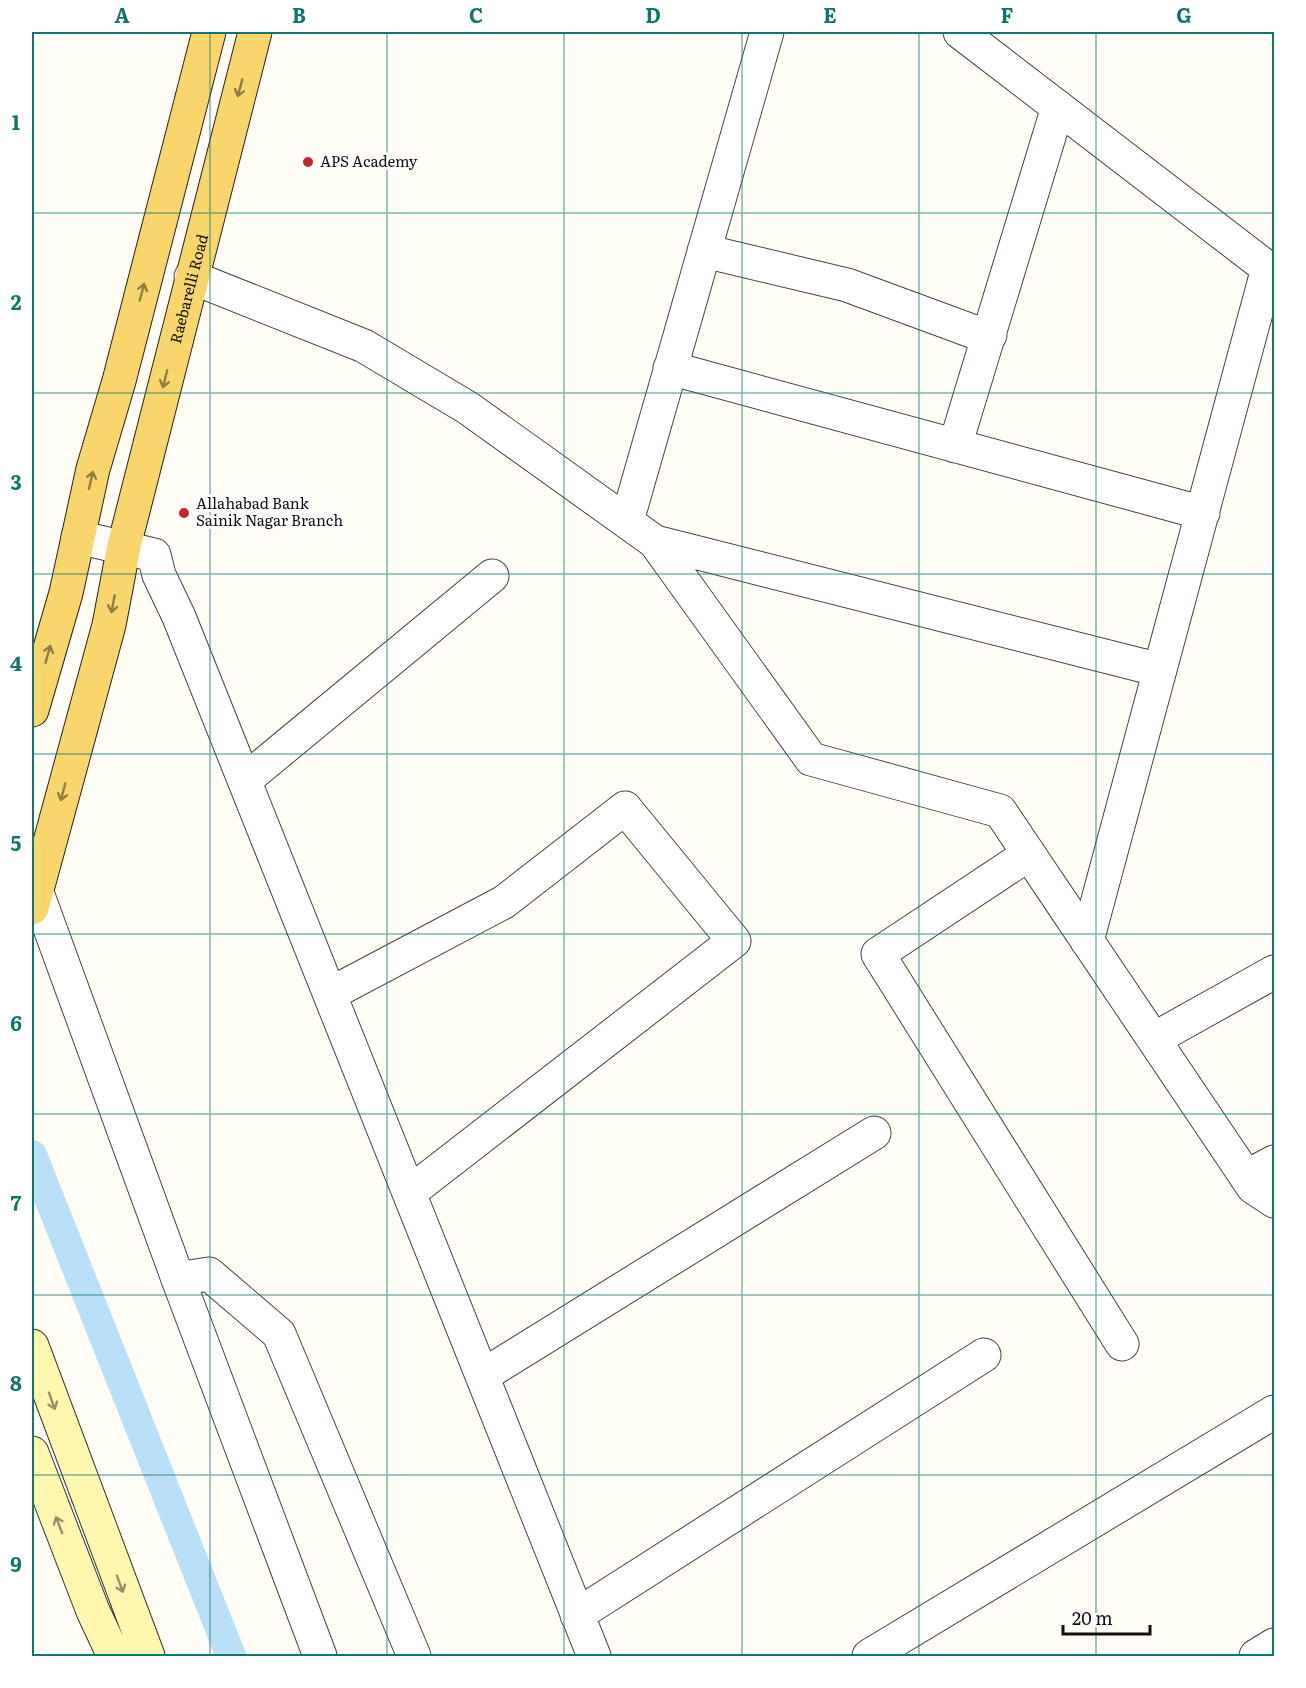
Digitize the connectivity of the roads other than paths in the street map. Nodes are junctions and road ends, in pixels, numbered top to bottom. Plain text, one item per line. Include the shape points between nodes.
1 (209, 32) edge
2 (255, 32) edge
3 (767, 32) edge
4 (960, 32) edge
5 (1058, 107) junction
6 (704, 251) junction
7 (1271, 271) edge
8 (191, 277) junction
9 (989, 336) junction
10 (670, 368) junction
11 (955, 446) junction
12 (1203, 513) junction
13 (627, 521) junction
14 (78, 537) junction
15 (655, 542) junction
16 (124, 546) junction
17 (492, 576) dead end
18 (1160, 670) junction
19 (32, 710) edge
20 (245, 780) junction
21 (1029, 854) junction
22 (34, 899) edge
23 (1087, 940) junction
24 (1275, 972) edge
25 (330, 994) junction
26 (1154, 1039) junction
27 (874, 1133) dead end
28 (1275, 1162) edge
29 (1246, 1177) junction
30 (409, 1193) junction
31 (1275, 1201) edge
32 (178, 1279) junction
33 (1122, 1344) dead end
34 (32, 1346) edge
35 (984, 1354) dead end
36 (482, 1377) junction
37 (1275, 1413) edge
38 (32, 1453) edge
39 (577, 1615) junction
40 (1275, 1645) edge
41 (114, 1656) edge
42 (148, 1656) edge
43 (320, 1656) edge
44 (414, 1656) edge
45 (594, 1656) edge
46 (869, 1656) edge
47 (1256, 1656) edge

14 -> 1 main road
2 -> 8 main road, Raebarelli Road
3 - 6 street
4 - 5 street
5 - 7 street
5 - 9 street
6 - 9 street via 847,285
6 - 10 street
7 - 12 street
8 - 13 street via 364,346 468,408
8 -> 16 main road, Raebarelli Road
9 - 11 street
10 - 11 street
10 - 13 street
11 - 12 street
12 - 18 street
13 - 15 street
14 - 16 street
19 -> 14 main road
15 - 18 street
15 - 21 street via 811,759 1000,811
16 - 20 street via 154,555
16 -> 22 main road, Raebarelli Road via 109,624
17 - 20 street
18 - 23 street
20 - 25 street
21 - 23 street
21 - 33 street via 878,954
22 - 32 street
23 - 26 street
24 - 26 street
25 - 30 street
25 - 30 street via 504,902 625,808 734,941
26 - 29 street
27 - 36 street
28 - 29 street
29 - 31 street via 1253,1188
30 - 36 street
32 - 43 street
32 - 44 street via 209,1274 279,1334
34 -> 42 main road
35 - 39 street
36 - 39 street
37 - 46 street
41 -> 38 main road
39 - 45 street
40 - 47 street

